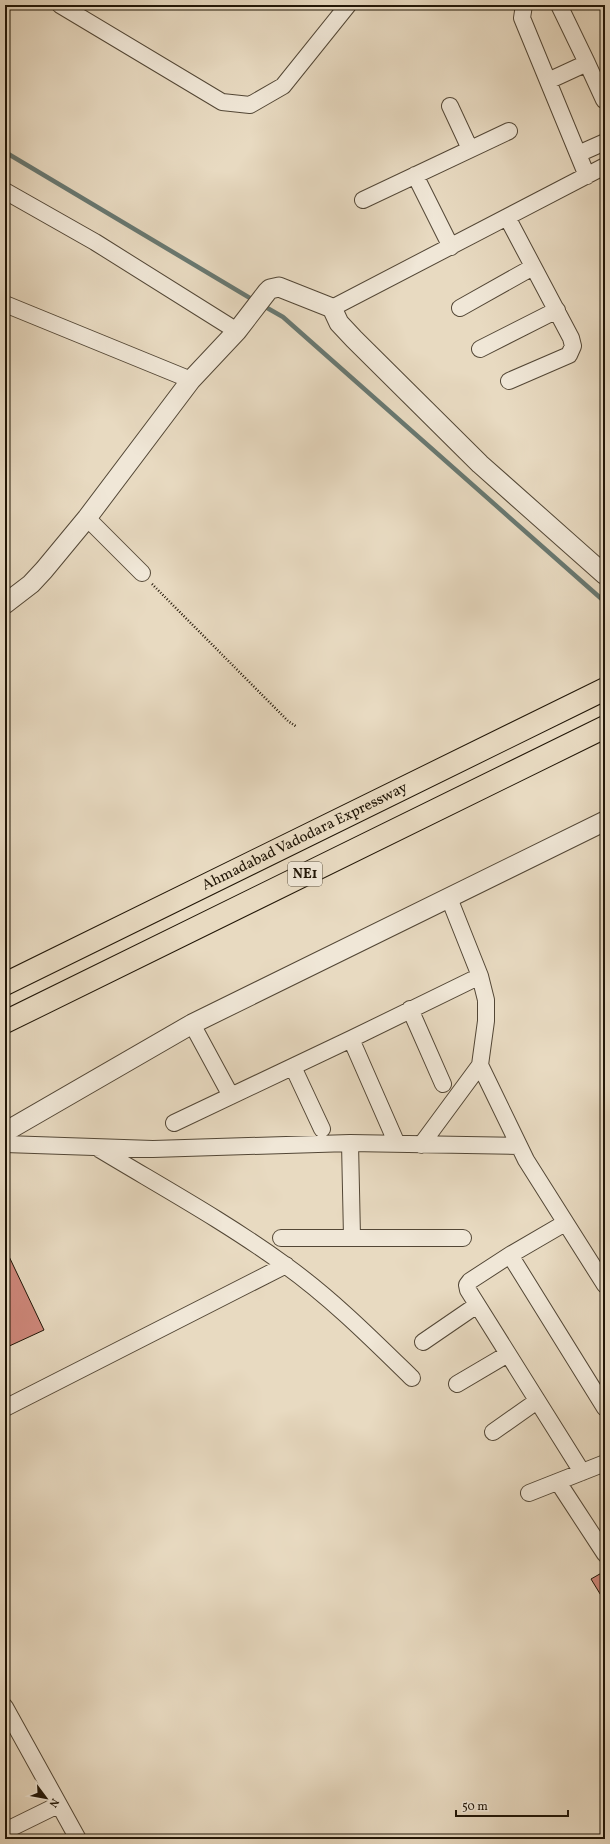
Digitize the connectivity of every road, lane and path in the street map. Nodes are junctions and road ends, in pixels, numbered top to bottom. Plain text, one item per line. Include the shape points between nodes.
1 (60, 5) edge
2 (348, 5) edge
3 (524, 5) edge
4 (559, 5) edge
5 (587, 63) junction
6 (548, 81) junction
7 (605, 100) edge
8 (450, 106) dead end
9 (509, 130) dead end
10 (605, 142) edge
11 (470, 149) junction
12 (578, 154) junction
13 (605, 166) edge
14 (415, 175) junction
15 (587, 176) junction
16 (5, 191) edge
17 (363, 200) dead end
18 (507, 217) junction
19 (451, 246) junction
20 (534, 267) junction
21 (5, 304) edge
22 (332, 308) junction
23 (460, 308) dead end
24 (557, 310) junction
25 (240, 327) junction
26 (480, 349) dead end
27 (191, 380) junction
28 (509, 381) dead end
29 (87, 518) junction
30 (142, 574) joint
31 (605, 575) edge
32 (5, 604) edge
33 (604, 690) edge
34 (297, 727) dead end
35 (605, 727) edge
36 (605, 821) edge
37 (449, 898) junction
38 (480, 976) junction
39 (5, 984) edge
40 (410, 1009) junction
41 (5, 1022) edge
42 (192, 1024) junction
43 (351, 1039) junction
44 (480, 1065) junction
45 (293, 1067) junction
46 (443, 1084) dead end
47 (231, 1096) junction
48 (174, 1123) dead end
49 (322, 1129) dead end
50 (5, 1132) edge
51 (350, 1143) junction
52 (5, 1144) edge
53 (398, 1144) junction
54 (421, 1145) junction
55 (518, 1146) junction
56 (98, 1148) junction
57 (565, 1223) junction
58 (352, 1237) junction
59 (281, 1238) dead end
60 (464, 1238) dead end
61 (510, 1256) junction
62 (286, 1265) junction
63 (605, 1285) edge
64 (477, 1305) junction
65 (423, 1342) dead end
66 (508, 1354) junction
67 (412, 1378) dead end
68 (457, 1384) dead end
69 (537, 1401) junction
70 (5, 1408) edge
71 (605, 1408) edge
72 (493, 1432) dead end
73 (605, 1463) edge
74 (582, 1472) junction
75 (558, 1482) junction
76 (529, 1493) dead end
77 (605, 1554) edge
78 (5, 1708) edge
79 (8, 1724) edge
80 (58, 1805) junction
81 (5, 1831) edge
82 (78, 1839) edge

1 - 2 street via 222,102 250,105 283,86
3 - 6 street via 522,18
4 - 5 street
5 - 6 street
5 - 7 street
6 - 12 street
8 - 11 street
9 - 11 street
10 - 12 street
11 - 14 street
12 - 15 street
13 - 15 street
14 - 17 street
14 - 19 street
15 - 18 street
16 - 25 street
18 - 19 street
18 - 20 street
19 - 22 street
20 - 23 street
20 - 24 street
21 - 27 street
22 - 25 street via 278,287 267,292
22 - 31 street via 339,323 354,339 480,464
24 - 26 street
24 - 28 street via 571,338 573,346 569,355
25 - 27 street
27 - 29 street
29 - 30 street
29 - 32 street via 31,584
30 - 34 path via 288,721
33 - 39 highway, Ahmadabad Vadodara Expressway / NE1
35 - 41 highway, NE1
36 - 37 street
37 - 38 street
37 - 42 street
38 - 40 street
38 - 44 street via 486,1000
40 - 43 street
40 - 46 street
42 - 47 street
42 - 50 street
43 - 45 street
43 - 53 street
44 - 54 street
44 - 55 street
45 - 47 street
45 - 49 street
47 - 48 street
51 - 53 street
51 - 56 street via 153,1149
51 - 58 street
52 - 56 street
53 - 54 street
54 - 55 street
55 - 57 street
56 - 62 street
57 - 61 street
57 - 63 street
58 - 59 street
58 - 60 street
61 - 64 street via 467,1285
61 - 71 street
62 - 67 street via 340,1308
62 - 70 street
64 - 65 street
64 - 66 street
66 - 68 street
66 - 69 street
69 - 72 street
69 - 74 street
73 - 74 street
74 - 75 street
75 - 76 street
75 - 77 street
78 - 79 street
79 - 80 street
80 - 81 street
80 - 82 street

